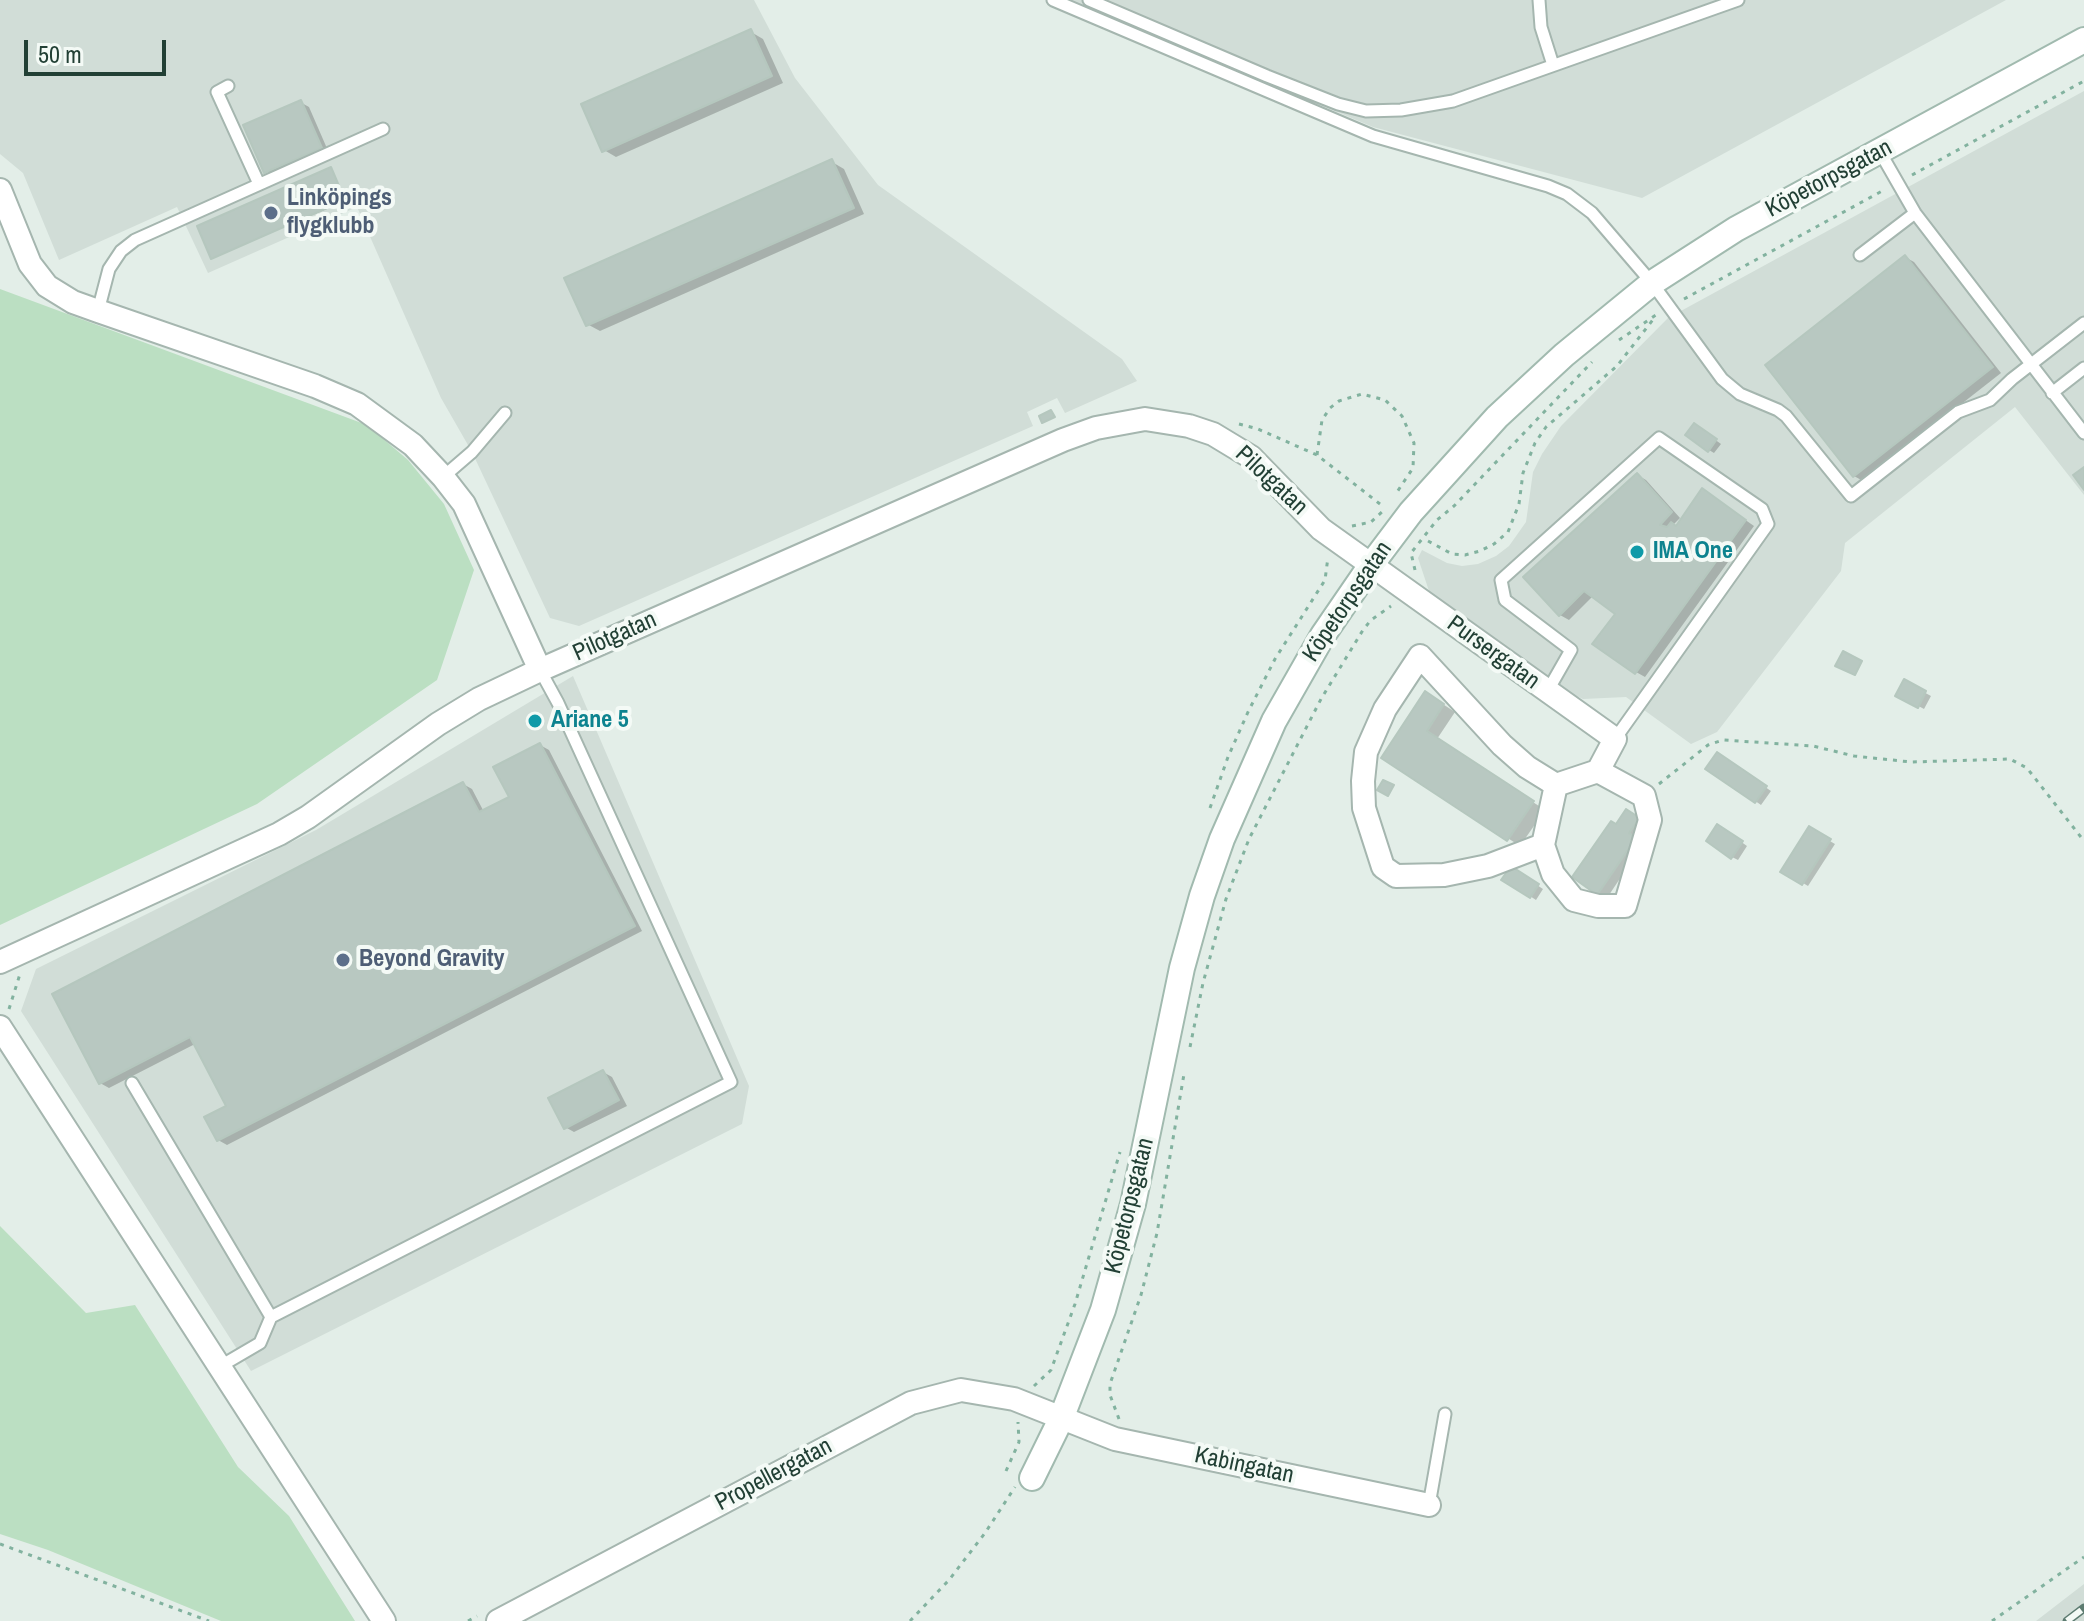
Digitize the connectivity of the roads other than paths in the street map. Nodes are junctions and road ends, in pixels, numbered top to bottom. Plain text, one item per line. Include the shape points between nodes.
1 (1053, 0) edge
2 (1089, 0) edge
3 (1539, 0) edge
4 (1732, 1) edge
5 (2084, 40) edge
6 (1553, 65) junction
7 (228, 86) dead end
8 (383, 129) dead end
9 (1880, 152) junction
10 (259, 184) junction
11 (0, 190) edge
12 (1915, 213) junction
13 (1860, 255) dead end
14 (1652, 283) junction
15 (98, 311) junction
16 (2084, 323) edge
17 (2030, 364) junction
18 (2084, 368) edge
19 (2052, 393) junction
20 (505, 413) dead end
21 (2084, 433) edge
22 (443, 477) junction
23 (1371, 565) junction
24 (540, 670) junction
25 (1547, 692) junction
26 (1615, 739) junction
27 (1598, 771) junction
28 (1556, 785) junction
29 (1543, 845) junction
30 (0, 962) edge
31 (0, 1027) edge
32 (132, 1083) dead end
33 (271, 1317) junction
34 (219, 1367) junction
35 (1445, 1414) dead end
36 (1061, 1419) junction
37 (1032, 1478) road end
38 (1429, 1505) joint
39 (384, 1621) edge
40 (498, 1621) edge

1 - 14 lane via 1373,136 1567,194 1592,213
2 - 6 lane via 1281,82 1366,111 1453,101
3 - 6 lane
4 - 6 lane
5 - 9 street, Köpetorpsgatan
7 - 10 lane via 217,92
8 - 10 lane
9 - 12 lane
9 - 14 street, Köpetorpsgatan via 1736,229
10 - 15 lane via 128,245 109,269
11 - 15 street via 30,264 47,286
12 - 13 lane
12 - 17 lane
14 - 17 lane via 1722,379 1786,416 1851,496 1958,412 1990,400
14 - 23 street, Köpetorpsgatan via 1497,417
15 - 22 street via 357,404 413,445
16 - 17 lane
17 - 19 lane
18 - 19 lane
19 - 21 lane
20 - 22 lane
22 - 24 street via 464,504
23 - 24 street, Pilotgatan via 1302,511 1235,445 1169,421 1120,422 1063,440
23 - 25 street, Pursergatan
23 - 36 street, Köpetorpsgatan via 1274,721 1222,839 1182,968 1122,1246
24 - 30 street, Pilotgatan via 438,724 279,834
24 - 33 lane via 731,1082
25 - 26 street, Pursergatan
25 - 26 lane via 1571,650 1505,600 1501,580 1659,438 1762,509 1768,524
26 - 27 street
27 - 28 street
27 - 29 street via 1644,796 1650,820 1625,906 1574,900 1553,874
28 - 29 street
28 - 29 street via 1502,745 1420,656 1385,709 1366,752 1364,808 1383,867 1396,876 1444,875 1488,866
31 - 34 street
32 - 33 lane
33 - 34 lane via 260,1343
34 - 39 street
35 - 38 lane
36 - 37 street, Köpetorpsgatan
36 - 38 street, Kabingatan via 1115,1439
36 - 40 street, Propellergatan via 1014,1399 961,1390 911,1403

